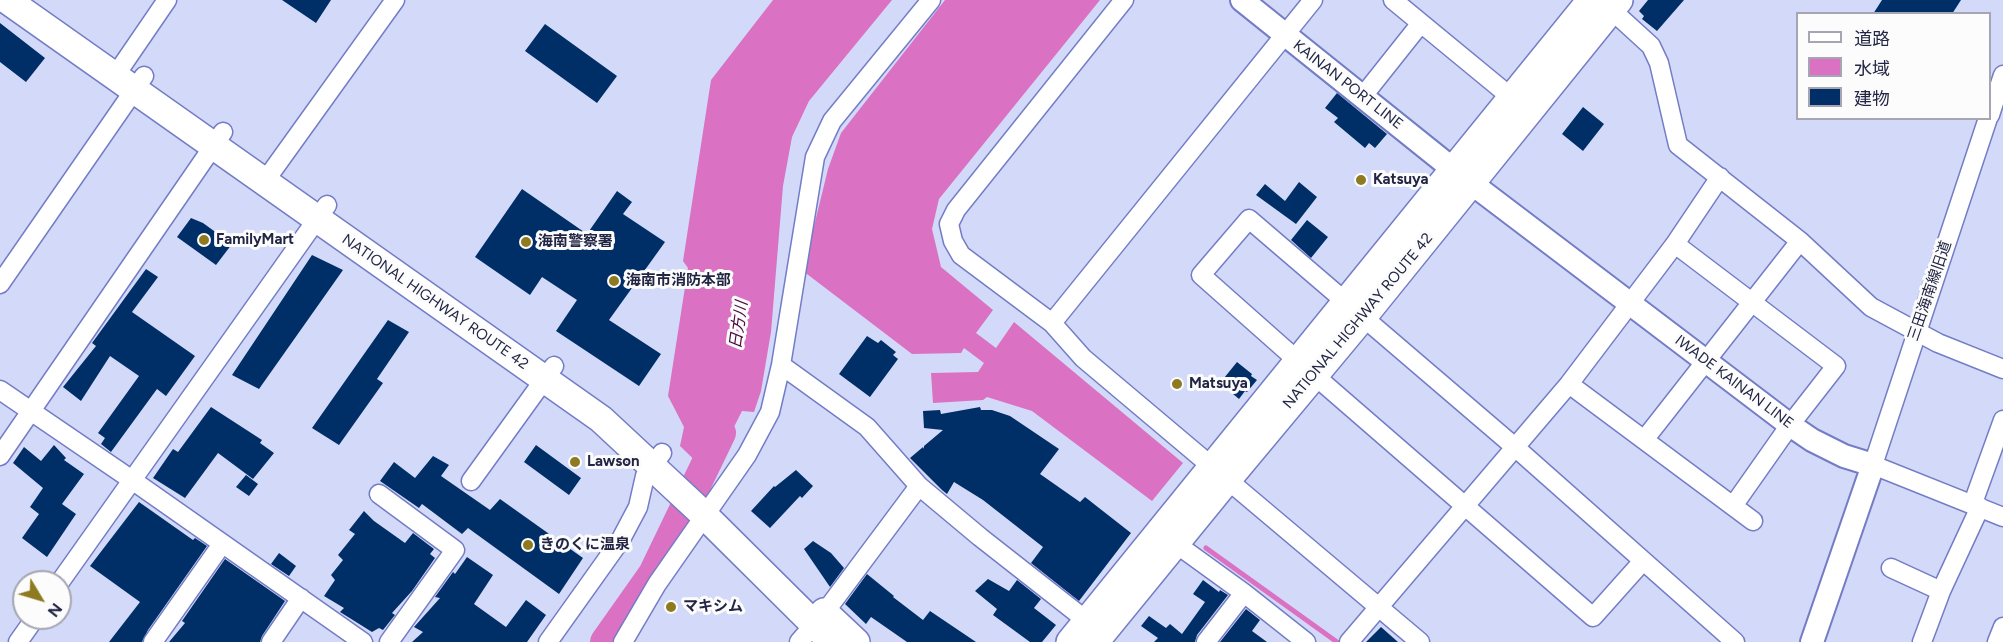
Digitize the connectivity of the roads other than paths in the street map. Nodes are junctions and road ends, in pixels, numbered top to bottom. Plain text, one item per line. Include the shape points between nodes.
1 (7, 0) edge
2 (35, 0) edge
3 (167, 0) edge
4 (395, 0) edge
5 (931, 0) edge
6 (1124, 0) edge
7 (1242, 0) edge
8 (1313, 0) edge
9 (1393, 0) edge
10 (1605, 2) edge
11 (1421, 23) junction
12 (1285, 34) junction
13 (129, 76) junction
14 (2002, 80) edge
15 (1363, 96) junction
16 (1512, 98) junction
17 (1991, 111) edge
18 (1988, 120) edge
19 (218, 139) junction
20 (270, 175) junction
21 (1463, 176) junction
22 (1720, 177) junction
23 (322, 212) junction
24 (1800, 241) junction
25 (1675, 244) junction
26 (0, 285) edge
27 (1752, 302) junction
28 (1630, 303) junction
29 (1355, 310) junction
30 (1052, 324) junction
31 (1916, 333) junction
32 (1706, 360) junction
33 (781, 365) junction
34 (1306, 368) junction
35 (2003, 369) edge
36 (549, 373) junction
37 (1569, 384) junction
38 (0, 390) edge
39 (31, 411) junction
40 (2003, 420) edge
41 (1790, 425) junction
42 (1644, 440) junction
43 (1516, 448) junction
44 (0, 456) edge
45 (660, 462) junction
46 (1873, 465) junction
47 (1220, 472) junction
48 (132, 480) junction
49 (471, 481) dead end
50 (920, 486) junction
51 (379, 494) dead end
52 (1976, 505) junction
53 (1466, 506) junction
54 (1733, 506) junction
55 (707, 507) junction
56 (2003, 517) edge
57 (1753, 521) dead end
58 (1168, 538) junction
59 (222, 544) junction
60 (1643, 561) junction
61 (1891, 568) dead end
62 (68, 570) edge
63 (1941, 591) junction
64 (1244, 592) junction
65 (301, 598) junction
66 (1379, 608) junction
67 (2003, 627) edge
68 (817, 630) edge
69 (1096, 632) edge
70 (629, 640) edge
71 (153, 642) edge
72 (271, 642) edge
73 (363, 642) edge
74 (389, 642) edge
75 (548, 642) edge
76 (856, 642) edge
77 (1070, 642) edge
78 (1206, 642) edge
79 (1306, 642) edge
80 (1349, 642) edge
81 (1420, 642) edge
82 (1735, 642) edge
83 (1812, 642) edge
84 (1922, 642) edge
85 (1997, 642) edge

1 - 13 highway, NATIONAL HIGHWAY ROUTE 42
2 - 13 highway, NATIONAL HIGHWAY ROUTE 42
3 - 13 street
4 - 20 street
5 - 33 street via 832,121 814,156
6 - 30 street via 956,210 949,224 961,255
7 - 12 main road, KAINAN PORT LINE
8 - 12 street
9 - 11 street
10 - 16 highway, NATIONAL HIGHWAY ROUTE 42
10 - 21 highway, NATIONAL HIGHWAY ROUTE 42
10 - 22 street via 1651,45 1659,63 1678,145
11 - 15 street
11 - 16 street
12 - 15 main road, KAINAN PORT LINE
12 - 30 street
13 - 19 highway, NATIONAL HIGHWAY ROUTE 42
13 - 26 street
14 - 17 street, 三田海南線旧道
15 - 21 main road, KAINAN PORT LINE
16 - 21 highway, NATIONAL HIGHWAY ROUTE 42
18 - 31 street, 三田海南線旧道
19 - 20 highway, NATIONAL HIGHWAY ROUTE 42
19 - 39 street
20 - 23 highway, NATIONAL HIGHWAY ROUTE 42
21 - 28 main road, IWADE KAINAN LINE
21 - 29 highway, NATIONAL HIGHWAY ROUTE 42
22 - 24 street
22 - 25 street
23 - 36 highway, NATIONAL HIGHWAY ROUTE 42
23 - 48 street
24 - 27 street
24 - 31 street via 1871,307
25 - 27 street
25 - 28 street
27 - 32 street
27 - 41 street via 1836,366
28 - 32 main road, IWADE KAINAN LINE
28 - 37 street
29 - 34 highway, NATIONAL HIGHWAY ROUTE 42
29 - 34 street via 1249,219 1201,274
29 - 43 street
30 - 47 street via 1083,358
31 - 35 street
31 - 46 street, 三田海南線旧道
32 - 41 main road, IWADE KAINAN LINE
32 - 42 street
33 - 50 street via 867,427
33 - 55 street via 766,422 747,455
34 - 47 highway, NATIONAL HIGHWAY ROUTE 42
34 - 53 street
36 - 45 highway, NATIONAL HIGHWAY ROUTE 42 via 625,418
36 - 49 street
37 - 42 street
37 - 43 street
38 - 39 street
39 - 44 street
39 - 48 street
40 - 52 street
41 - 46 main road, IWADE KAINAN LINE via 1844,456
41 - 54 street
42 - 54 street
43 - 53 street
43 - 60 street
45 - 55 highway, NATIONAL HIGHWAY ROUTE 42
45 - 75 street via 645,476 638,507 620,541
46 - 52 street
46 - 83 main road
47 - 58 highway, NATIONAL HIGHWAY ROUTE 42
47 - 66 street
48 - 59 street
48 - 62 street
50 - 68 street
50 - 69 street
51 - 74 street via 455,550
52 - 56 street
52 - 63 street
53 - 60 street via 1593,617
53 - 66 street
54 - 57 street
55 - 68 highway, NATIONAL HIGHWAY ROUTE 42
55 - 70 street via 652,592
58 - 64 street
58 - 69 highway, NATIONAL HIGHWAY ROUTE 42
59 - 65 street
59 - 71 street
60 - 82 street
61 - 63 street
63 - 84 street
64 - 78 street
64 - 79 street
65 - 72 street
65 - 73 street
66 - 80 street
66 - 81 street
67 - 85 street
68 - 76 highway, NATIONAL HIGHWAY ROUTE 42
69 - 77 highway, NATIONAL HIGHWAY ROUTE 42

